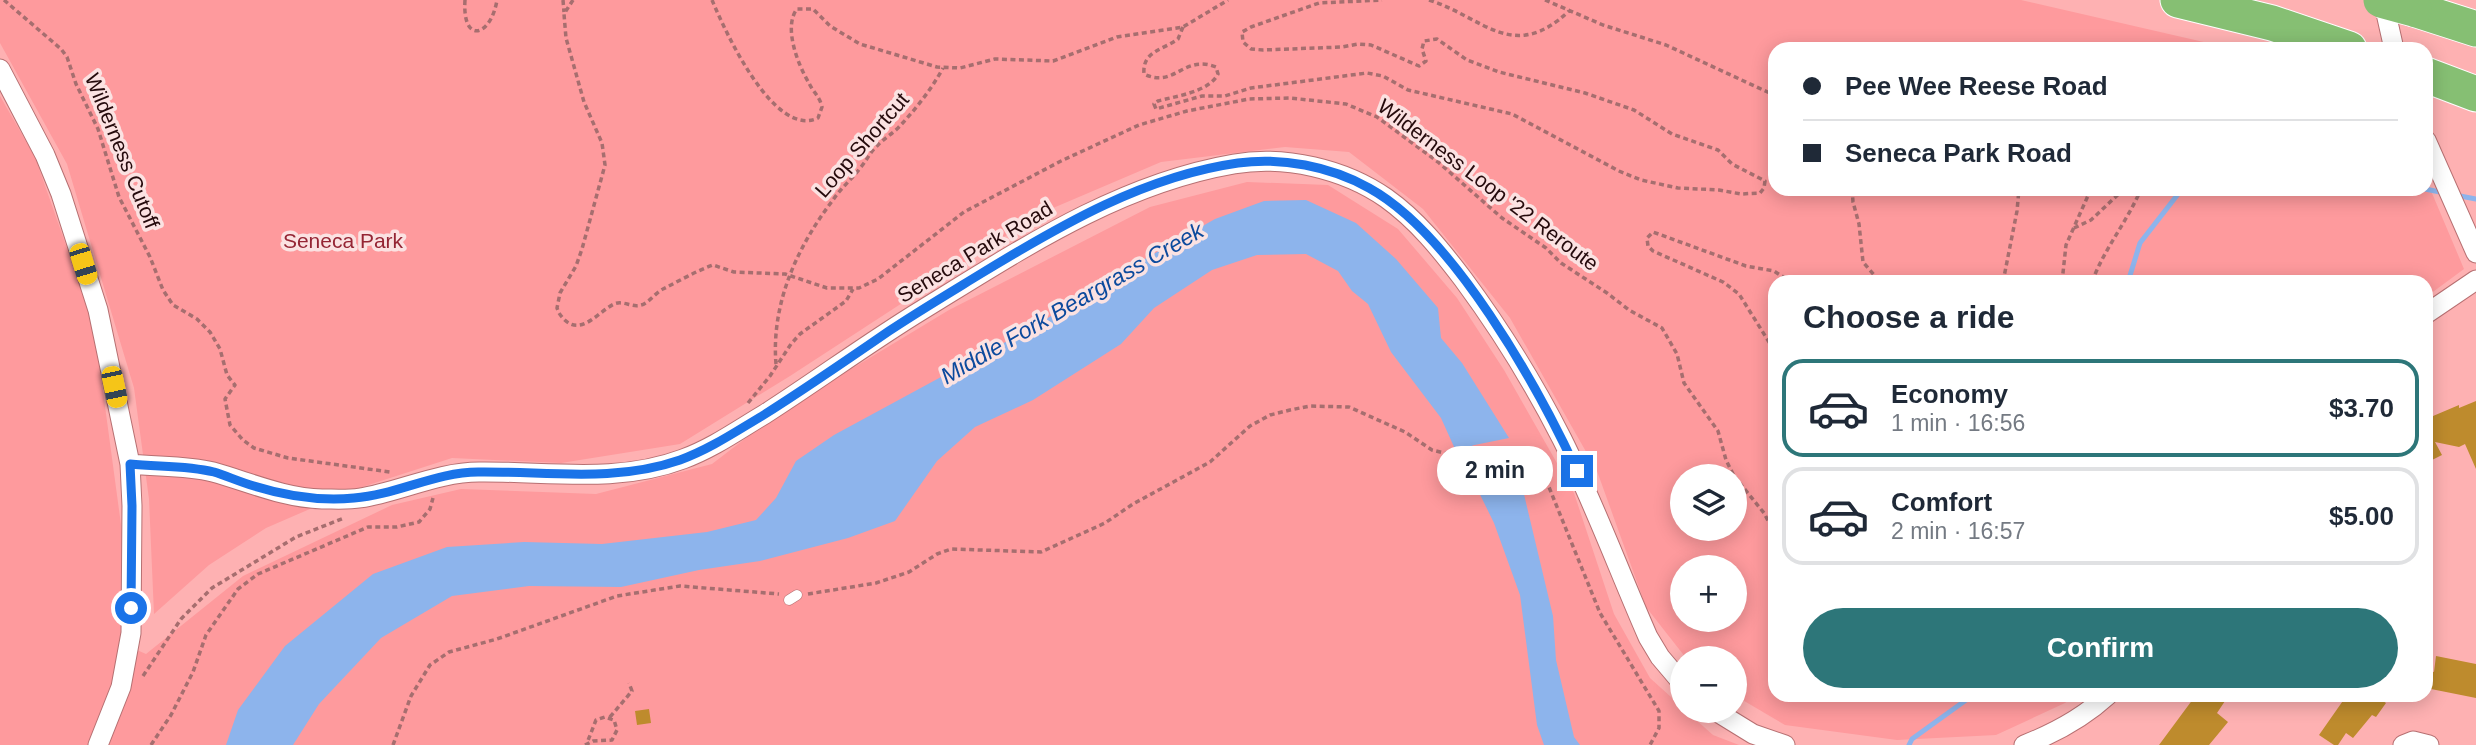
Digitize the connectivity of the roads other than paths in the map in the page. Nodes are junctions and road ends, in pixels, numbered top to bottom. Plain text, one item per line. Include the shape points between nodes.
1 (2178, 0) edge
2 (2393, 3) edge
3 (2476, 29) edge
4 (2328, 42) edge
5 (2394, 42) edge
6 (0, 69) edge
7 (2433, 77) edge
8 (2476, 94) edge
9 (2433, 158) edge
10 (2476, 253) edge
11 (2476, 280) edge
12 (2433, 309) edge
13 (130, 464) junction
14 (1670, 669) edge
15 (2099, 702) edge
16 (1735, 723) edge
17 (98, 745) edge
18 (1785, 745) edge
19 (2024, 745) edge
20 (2403, 745) edge
21 (2429, 745) edge

1 - 4 highway
2 - 3 highway
2 - 5 street
6 - 13 street via 61,194 97,310
7 - 8 highway
9 - 10 street
11 - 12 street
13 - 14 street, Seneca Park Road via 184,466 316,499 358,498 470,471 587,475 661,466 726,439 910,317 1074,220 1185,175 1237,163 1303,165 1349,178 1387,199 1445,255 1484,307 1561,437 1648,637
13 - 17 street via 131,634 121,687
15 - 19 street via 2049,735
16 - 18 street
20 - 21 street via 2413,741

